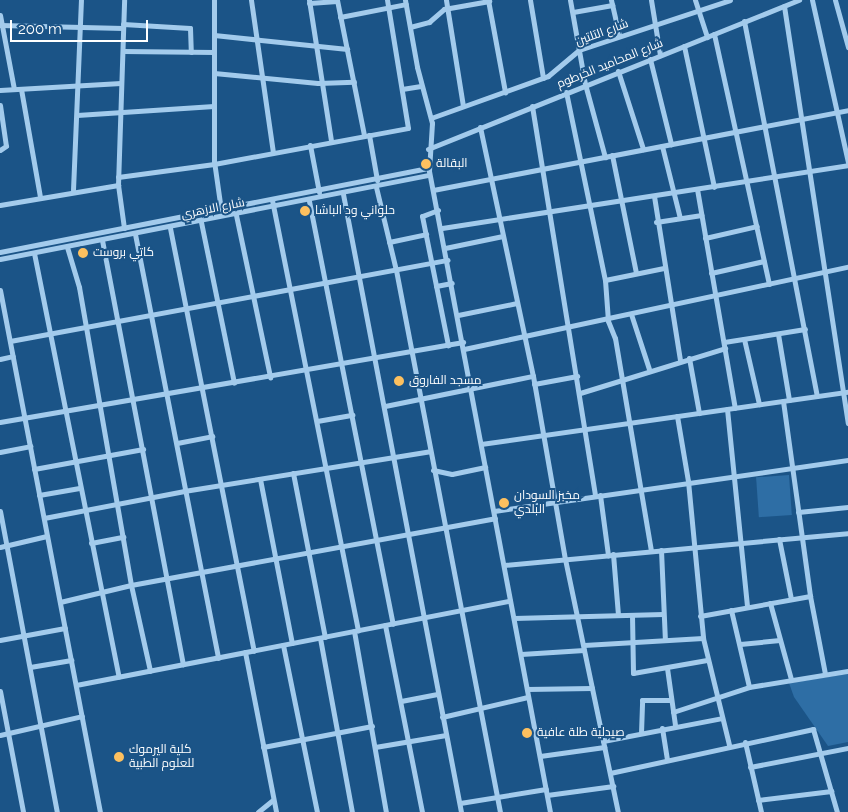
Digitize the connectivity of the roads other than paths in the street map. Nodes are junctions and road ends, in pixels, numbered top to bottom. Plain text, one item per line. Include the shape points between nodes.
1 (81, 0) edge
2 (124, 0) edge
3 (214, 0) edge
4 (251, 0) edge
5 (387, 0) edge
6 (446, 0) edge
7 (530, 0) edge
8 (570, 0) edge
9 (651, 0) edge
10 (695, 0) edge
11 (730, 0) edge
12 (799, 0) edge
13 (812, 0) edge
14 (835, 0) edge
15 (337, 1) edge
16 (488, 1) edge
17 (309, 2) edge
18 (406, 2) edge
19 (612, 2) edge
20 (784, 6) junction
21 (388, 8) junction
22 (447, 9) junction
23 (573, 12) junction
24 (698, 12) junction
25 (0, 14) edge
26 (340, 17) junction
27 (744, 21) junction
28 (1, 25) edge
29 (80, 26) junction
30 (123, 26) junction
31 (656, 26) junction
32 (410, 27) junction
33 (714, 34) junction
34 (214, 35) junction
35 (619, 36) junction
36 (707, 37) junction
37 (257, 39) junction
38 (316, 45) junction
39 (684, 46) junction
40 (848, 48) edge
41 (346, 49) junction
42 (123, 50) junction
43 (579, 50) junction
44 (191, 52) junction
45 (214, 52) junction
46 (660, 55) junction
47 (650, 59) junction
48 (214, 72) junction
49 (618, 72) junction
50 (263, 77) junction
51 (543, 78) junction
52 (354, 82) junction
53 (322, 83) junction
54 (122, 84) junction
55 (585, 84) junction
56 (78, 85) junction
57 (422, 86) junction
58 (14, 89) junction
59 (21, 89) junction
60 (0, 90) edge
61 (402, 90) junction
62 (505, 92) junction
63 (566, 92) junction
64 (0, 105) edge
65 (214, 106) junction
66 (463, 106) junction
67 (532, 106) junction
68 (848, 110) edge
69 (120, 112) junction
70 (837, 112) junction
71 (77, 115) junction
72 (431, 118) junction
73 (804, 119) junction
74 (767, 126) junction
75 (480, 127) junction
76 (735, 132) junction
77 (367, 135) junction
78 (704, 138) junction
79 (331, 141) junction
80 (672, 144) junction
81 (310, 145) junction
82 (662, 146) junction
83 (428, 149) junction
84 (643, 149) junction
85 (0, 150) edge
86 (273, 152) junction
87 (612, 155) junction
88 (605, 157) junction
89 (580, 161) junction
90 (214, 164) junction
91 (848, 164) edge
92 (543, 168) junction
93 (429, 172) junction
94 (811, 172) junction
95 (118, 177) junction
96 (776, 177) junction
97 (490, 178) junction
98 (378, 180) junction
99 (747, 182) junction
100 (118, 185) junction
101 (376, 187) junction
102 (714, 187) junction
103 (697, 189) junction
104 (74, 190) junction
105 (433, 190) junction
106 (319, 192) junction
107 (674, 193) junction
108 (343, 194) junction
109 (654, 196) junction
110 (40, 197) junction
111 (272, 200) junction
112 (309, 201) junction
113 (621, 202) junction
114 (0, 205) edge
115 (589, 205) junction
116 (273, 208) junction
117 (222, 210) junction
118 (438, 210) junction
119 (550, 211) junction
120 (236, 215) junction
121 (701, 215) junction
122 (680, 218) junction
123 (499, 219) junction
124 (201, 222) junction
125 (656, 222) junction
126 (757, 226) junction
127 (124, 228) junction
128 (170, 228) junction
129 (442, 228) junction
130 (135, 234) junction
131 (426, 234) junction
132 (503, 236) junction
133 (705, 238) junction
134 (102, 240) junction
135 (389, 242) junction
136 (67, 247) junction
137 (446, 248) junction
138 (0, 252) edge
139 (34, 253) junction
140 (0, 259) edge
141 (448, 260) junction
142 (764, 261) junction
143 (432, 263) junction
144 (848, 267) edge
145 (664, 268) junction
146 (396, 270) junction
147 (826, 271) junction
148 (636, 273) junction
149 (711, 273) junction
150 (361, 276) junction
151 (796, 278) junction
152 (605, 280) junction
153 (326, 283) junction
154 (452, 283) junction
155 (769, 284) junction
156 (436, 286) junction
157 (291, 289) junction
158 (0, 290) edge
159 (715, 295) junction
160 (254, 296) junction
161 (219, 302) junction
162 (517, 303) junction
163 (671, 304) junction
164 (185, 309) junction
165 (631, 314) junction
166 (152, 315) junction
167 (458, 316) junction
168 (118, 321) junction
169 (608, 321) junction
170 (85, 327) junction
171 (570, 328) junction
172 (806, 329) junction
173 (50, 334) junction
174 (778, 334) junction
175 (525, 337) junction
176 (744, 339) junction
177 (10, 341) junction
178 (463, 342) junction
179 (448, 345) junction
180 (724, 345) junction
181 (464, 349) junction
182 (410, 353) junction
183 (13, 356) junction
184 (376, 358) junction
185 (689, 358) junction
186 (0, 359) edge
187 (680, 361) junction
188 (342, 364) junction
189 (649, 369) junction
190 (307, 370) junction
191 (533, 376) junction
192 (577, 376) junction
193 (270, 377) junction
194 (622, 380) junction
195 (234, 383) junction
196 (534, 384) junction
197 (471, 387) junction
198 (202, 388) junction
199 (846, 392) edge
200 (580, 393) junction
201 (168, 394) junction
202 (817, 396) junction
203 (133, 400) junction
204 (420, 400) junction
205 (789, 400) junction
206 (783, 401) junction
207 (759, 404) junction
208 (99, 406) junction
209 (385, 406) junction
210 (735, 408) junction
211 (728, 409) junction
212 (64, 410) junction
213 (698, 413) junction
214 (352, 415) junction
215 (677, 416) junction
216 (25, 417) junction
217 (0, 422) edge
218 (317, 422) junction
219 (848, 422) edge
220 (630, 423) junction
221 (587, 429) junction
222 (544, 435) junction
223 (212, 436) junction
224 (176, 443) junction
225 (481, 444) junction
226 (30, 446) junction
227 (143, 449) junction
228 (430, 451) junction
229 (0, 452) edge
230 (108, 455) junction
231 (394, 456) junction
232 (848, 460) edge
233 (74, 462) junction
234 (361, 462) junction
235 (485, 467) junction
236 (326, 468) junction
237 (34, 469) junction
238 (792, 469) junction
239 (433, 470) junction
240 (293, 473) junction
241 (734, 477) junction
242 (260, 478) junction
243 (688, 482) junction
244 (222, 486) junction
245 (80, 488) junction
246 (642, 489) junction
247 (184, 491) junction
248 (39, 495) junction
249 (598, 495) junction
250 (152, 497) junction
251 (556, 501) junction
252 (118, 503) junction
253 (848, 507) edge
254 (84, 510) junction
255 (0, 511) edge
256 (494, 511) junction
257 (798, 512) junction
258 (44, 518) junction
259 (495, 518) junction
260 (2, 526) edge
261 (443, 527) junction
262 (408, 533) junction
263 (848, 533) edge
264 (47, 536) junction
265 (123, 537) junction
266 (801, 537) junction
267 (779, 539) junction
268 (375, 540) junction
269 (91, 543) junction
270 (740, 543) junction
271 (7, 546) junction
272 (696, 546) junction
273 (0, 547) edge
274 (343, 547) junction
275 (661, 550) junction
276 (650, 551) junction
277 (310, 554) junction
278 (611, 554) junction
279 (565, 559) junction
280 (275, 560) junction
281 (504, 565) junction
282 (237, 566) junction
283 (200, 573) junction
284 (169, 579) junction
285 (131, 586) junction
286 (102, 594) junction
287 (810, 596) junction
288 (791, 600) junction
289 (510, 601) junction
290 (60, 602) junction
291 (770, 603) junction
292 (747, 607) junction
293 (731, 610) junction
294 (460, 611) junction
295 (663, 614) junction
296 (618, 615) junction
297 (632, 615) junction
298 (578, 616) junction
299 (700, 616) junction
300 (424, 618) junction
301 (514, 618) junction
302 (393, 624) junction
303 (385, 625) junction
304 (65, 628) junction
305 (356, 631) junction
306 (24, 636) junction
307 (322, 637) junction
308 (703, 638) junction
309 (0, 640) edge
310 (665, 640) junction
311 (780, 640) junction
312 (633, 642) junction
313 (292, 643) junction
314 (740, 644) junction
315 (283, 645) junction
316 (584, 648) junction
317 (254, 651) junction
318 (245, 652) junction
319 (521, 654) junction
320 (218, 658) junction
321 (71, 660) junction
322 (707, 660) junction
323 (183, 664) junction
324 (30, 666) junction
325 (667, 668) junction
326 (150, 671) junction
327 (848, 671) edge
328 (825, 674) junction
329 (119, 677) junction
330 (790, 679) junction
331 (76, 685) junction
332 (749, 687) junction
333 (592, 688) junction
334 (527, 689) junction
335 (0, 691) edge
336 (437, 694) junction
337 (528, 697) junction
338 (716, 698) junction
339 (401, 700) junction
340 (671, 700) junction
341 (481, 708) junction
342 (673, 712) junction
343 (82, 716) junction
344 (442, 716) junction
345 (722, 718) junction
346 (41, 726) junction
347 (372, 726) junction
348 (675, 726) junction
349 (662, 728) junction
350 (8, 733) junction
351 (641, 733) junction
352 (336, 734) junction
353 (0, 735) edge
354 (446, 735) junction
355 (303, 740) junction
356 (409, 741) junction
357 (603, 741) junction
358 (745, 742) junction
359 (729, 746) junction
360 (263, 747) junction
361 (375, 747) junction
362 (604, 747) junction
363 (848, 748) edge
364 (822, 752) junction
365 (540, 756) junction
366 (667, 759) junction
367 (750, 767) junction
368 (610, 773) junction
369 (613, 786) junction
370 (831, 791) junction
371 (547, 792) junction
372 (497, 798) junction
373 (273, 800) junction
374 (758, 800) junction
375 (460, 803) junction
376 (100, 811) edge
377 (24, 812) edge
378 (57, 812) edge
379 (92, 812) edge
380 (258, 812) edge
381 (276, 812) edge
382 (317, 812) edge
383 (352, 812) edge
384 (386, 812) edge
385 (422, 812) edge
386 (461, 812) edge
387 (500, 812) edge
388 (550, 812) edge
389 (618, 812) edge
390 (761, 812) edge
391 (837, 812) edge

1 - 29 street
2 - 30 street
3 - 34 street
4 - 37 street
5 - 21 street
6 - 22 street
7 - 51 street
8 - 23 street
9 - 31 street
10 - 24 street
11 - 24 street, شارع التلتين
12 - 20 street, شارع المحاميد الخرطوم
13 - 70 street
14 - 40 street
15 - 17 street
15 - 26 street
16 - 22 street
16 - 62 street
17 - 38 street
18 - 21 street
18 - 32 street
19 - 23 street
19 - 35 street
20 - 27 street, شارع المحاميد الخرطوم
20 - 73 street
21 - 26 street
21 - 61 street
22 - 32 street via 430,22
22 - 66 street
23 - 43 street
24 - 31 street, شارع التلتين
24 - 36 street
25 - 28 street
26 - 41 street
27 - 33 street, شارع المحاميد الخرطوم
27 - 74 street
28 - 29 street
28 - 58 street
29 - 30 street
29 - 56 street
30 - 42 street
30 - 44 street via 190,28
31 - 35 street, شارع التلتين
31 - 46 street
32 - 57 street
33 - 36 street, شارع المحاميد الخرطوم
33 - 76 street
34 - 37 street
34 - 45 street
35 - 43 street, شارع التلتين
36 - 39 street, شارع المحاميد الخرطوم
37 - 38 street
37 - 50 street
38 - 41 street
38 - 53 street
39 - 46 street, شارع المحاميد الخرطوم
39 - 78 street
41 - 52 street
42 - 44 street
42 - 54 street
43 - 51 street, شارع التلتين
43 - 55 street
44 - 45 street
45 - 48 street
46 - 47 street, شارع المحاميد الخرطوم
47 - 49 street, شارع المحاميد الخرطوم
47 - 80 street
48 - 50 street
48 - 65 street
49 - 55 street, شارع المحاميد الخرطوم
49 - 84 street
50 - 53 street
50 - 86 street
51 - 62 street, شارع التلتين
52 - 53 street
52 - 77 street
53 - 79 street
54 - 56 street
54 - 69 street
55 - 63 street, شارع المحاميد الخرطوم
55 - 88 street
56 - 59 street
56 - 71 street
57 - 61 street
57 - 72 street
58 - 59 street
58 - 60 street
59 - 110 street
61 - 77 street via 408,127
62 - 66 street, شارع التلتين
63 - 67 street, شارع المحاميد الخرطوم
63 - 89 street
64 - 85 street via 6,146
65 - 69 street
65 - 90 street
66 - 72 street, شارع التلتين
67 - 75 street, شارع المحاميد الخرطوم
67 - 92 street
68 - 70 street
69 - 71 street
69 - 95 street
70 - 73 street
70 - 91 street
71 - 104 street
72 - 83 street via 432,134
73 - 74 street
73 - 94 street
74 - 76 street
74 - 96 street
75 - 83 street, شارع المحاميد الخرطوم
75 - 97 street
76 - 78 street
76 - 99 street
77 - 79 street
77 - 98 street
78 - 80 street
78 - 102 street
79 - 81 street
80 - 82 street
81 - 86 street
81 - 106 street
82 - 84 street
82 - 107 street
83 - 93 street
84 - 87 street
86 - 90 street
87 - 88 street
87 - 113 street
88 - 89 street
89 - 92 street
89 - 115 street
90 - 95 street
90 - 117 street
91 - 94 street
92 - 97 street
92 - 119 street
93 - 98 street, شارع الازهري
93 - 101 street, شارع الازهري
93 - 105 street
94 - 96 street
94 - 147 street
95 - 100 street
96 - 99 street
96 - 151 street
97 - 105 street
97 - 123 street
98 - 106 street, شارع الازهري
99 - 102 street
99 - 126 street
100 - 104 street
100 - 127 street
101 - 108 street, شارع الازهري
101 - 135 street
102 - 103 street
103 - 107 street
103 - 121 street
104 - 110 street
105 - 118 street
106 - 111 street, شارع الازهري
107 - 109 street
107 - 122 street
108 - 112 street, شارع الازهري
108 - 150 street
109 - 113 street
109 - 125 street
110 - 114 street
111 - 116 street
111 - 117 street, شارع الازهري
112 - 116 street, شارع الازهري
112 - 153 street
113 - 115 street
113 - 148 street
115 - 119 street
115 - 152 street
116 - 120 street, شارع الازهري
116 - 157 street
117 - 127 street, شارع الازهري
118 - 129 street
118 - 131 street via 423,215
119 - 123 street
119 - 171 street
120 - 124 street, شارع الازهري
120 - 160 street
121 - 122 street
121 - 133 street
122 - 125 street
123 - 129 street
123 - 132 street
124 - 128 street, شارع الازهري
124 - 161 street
125 - 145 street
126 - 133 street
126 - 142 street
127 - 138 street, شارع الازهري
128 - 130 street, شارع الازهري
128 - 164 street
129 - 137 street
130 - 134 street, شارع الازهري
130 - 166 street
131 - 135 street
131 - 143 street
132 - 137 street
132 - 162 street
133 - 149 street
134 - 136 street, شارع الازهري
134 - 168 street
135 - 146 street
136 - 139 street, شارع الازهري
136 - 170 street via 79,287
137 - 141 street
139 - 140 street, شارع الازهري
139 - 173 street
141 - 143 street
141 - 154 street
142 - 149 street
142 - 155 street
143 - 146 street
143 - 156 street
144 - 147 street
145 - 148 street
145 - 163 street
146 - 150 street
146 - 182 street
147 - 151 street
147 - 199 street
148 - 152 street
149 - 159 street
150 - 153 street
150 - 184 street
151 - 155 street
151 - 172 street
152 - 169 street
153 - 157 street
153 - 188 street
154 - 156 street
154 - 167 street
155 - 159 street
156 - 179 street
157 - 160 street
157 - 190 street
158 - 177 street
159 - 163 street
159 - 180 street
160 - 161 street
160 - 193 street
161 - 164 street
161 - 195 street
162 - 167 street
162 - 175 street
163 - 165 street
163 - 187 street
164 - 166 street
164 - 198 street
165 - 169 street
165 - 189 street
166 - 168 street
166 - 201 street
167 - 178 street
168 - 170 street
168 - 203 street
169 - 171 street
169 - 194 street via 616,338
170 - 173 street
170 - 208 street
171 - 175 street
171 - 192 street
172 - 174 street
172 - 202 street
173 - 177 street
173 - 212 street
174 - 176 street
174 - 205 street
175 - 181 street
175 - 191 street
176 - 180 street
176 - 207 street
177 - 183 street
178 - 179 street
178 - 181 street
179 - 182 street
180 - 185 street
180 - 210 street
181 - 197 street
182 - 184 street
182 - 204 street
183 - 186 street
183 - 216 street
184 - 188 street
184 - 209 street
185 - 187 street
185 - 213 street
187 - 189 street
188 - 190 street
188 - 214 street
189 - 194 street
190 - 193 street
190 - 218 street
191 - 196 street
191 - 197 street
192 - 196 street
192 - 200 street
193 - 195 street
194 - 200 street
194 - 220 street
195 - 198 street
196 - 222 street
197 - 204 street
197 - 225 street
198 - 201 street
198 - 223 street
199 - 202 street
199 - 219 street
200 - 221 street
201 - 203 street
201 - 224 street
202 - 205 street
203 - 208 street
203 - 227 street
204 - 209 street
204 - 228 street
205 - 206 street
206 - 207 street
206 - 238 street
207 - 210 street
208 - 212 street
208 - 230 street
209 - 231 street
210 - 211 street
211 - 213 street
211 - 241 street
212 - 216 street
212 - 233 street
213 - 215 street
214 - 218 street
214 - 234 street
215 - 220 street
215 - 243 street
216 - 217 street
216 - 226 street
218 - 236 street
220 - 221 street
220 - 246 street
221 - 222 street
221 - 249 street
222 - 225 street
222 - 251 street
223 - 224 street
223 - 244 street
224 - 247 street
225 - 235 street
226 - 229 street
226 - 237 street
227 - 230 street
227 - 250 street
228 - 231 street
228 - 239 street
230 - 233 street
230 - 252 street
231 - 234 street
231 - 262 street
232 - 238 street
233 - 237 street
233 - 245 street
234 - 236 street
234 - 268 street
235 - 239 street via 452,474
235 - 256 street
236 - 240 street
236 - 274 street
237 - 248 street
238 - 241 street
238 - 257 street
239 - 261 street
240 - 242 street
240 - 277 street
241 - 243 street
241 - 270 street
242 - 244 street
242 - 280 street
243 - 246 street
243 - 272 street
244 - 247 street
244 - 282 street
245 - 248 street
245 - 254 street
246 - 249 street
246 - 276 street
247 - 250 street
247 - 283 street
248 - 258 street
249 - 251 street
249 - 278 street
250 - 252 street
250 - 284 street
251 - 256 street
251 - 279 street
252 - 254 street
252 - 265 street
253 - 257 street
254 - 258 street
254 - 269 street
255 - 260 street
256 - 259 street
257 - 266 street
258 - 264 street
259 - 261 street
259 - 281 street
260 - 271 street
261 - 262 street
261 - 294 street
262 - 268 street
262 - 300 street
263 - 266 street
264 - 271 street
264 - 290 street
265 - 269 street
265 - 285 street
266 - 267 street
266 - 287 street
267 - 270 street
267 - 288 street
268 - 274 street
268 - 302 street
269 - 286 street
270 - 272 street
270 - 292 street
271 - 273 street
271 - 306 street
272 - 275 street
272 - 299 street
274 - 277 street
274 - 305 street
275 - 276 street
275 - 295 street
276 - 278 street
277 - 280 street
277 - 307 street
278 - 279 street
278 - 296 street
279 - 281 street
279 - 298 street
280 - 282 street
280 - 313 street
281 - 289 street
282 - 283 street
282 - 317 street
283 - 284 street
283 - 320 street
284 - 285 street
284 - 323 street
285 - 286 street
285 - 326 street
286 - 290 street
286 - 329 street
287 - 288 street
287 - 328 street
288 - 291 street
289 - 294 street
289 - 301 street
290 - 304 street
291 - 292 street
291 - 311 street
292 - 293 street
293 - 299 street
293 - 314 street
294 - 300 street
294 - 341 street
295 - 297 street
295 - 310 street
296 - 297 street
296 - 298 street
297 - 312 street
298 - 301 street
298 - 316 street
299 - 308 street
300 - 302 street
300 - 336 street
301 - 319 street
302 - 303 street
303 - 305 street
303 - 339 street
304 - 306 street
304 - 321 street
305 - 307 street
305 - 347 street
306 - 309 street
306 - 324 street
307 - 313 street
307 - 352 street
308 - 310 street
308 - 322 street
310 - 312 street
311 - 314 street
311 - 330 street
312 - 316 street
312 - 325 street via 633,673
313 - 315 street
314 - 332 street
315 - 317 street
315 - 355 street
316 - 319 street
316 - 333 street
317 - 318 street
318 - 320 street
318 - 360 street
319 - 334 street
320 - 323 street
321 - 324 street
321 - 331 street
322 - 325 street
322 - 338 street
323 - 326 street
324 - 346 street
325 - 340 street
326 - 329 street
327 - 328 street
328 - 330 street
329 - 331 street
330 - 332 street
331 - 343 street
332 - 338 street
333 - 334 street
333 - 357 street
334 - 337 street
335 - 350 street
336 - 339 street
336 - 344 street
337 - 341 street
337 - 365 street
338 - 342 street
338 - 345 street
339 - 356 street
340 - 342 street
340 - 351 street via 642,700
341 - 344 street
341 - 372 street
342 - 348 street
343 - 346 street
343 - 376 street
344 - 354 street
345 - 348 street
345 - 359 street
346 - 350 street
346 - 378 street
347 - 352 street
347 - 361 street
348 - 349 street
349 - 351 street
349 - 366 street
350 - 353 street
350 - 377 street
351 - 357 street
352 - 355 street
352 - 383 street
354 - 356 street
354 - 375 street
355 - 360 street
355 - 382 street
356 - 361 street
356 - 385 street
357 - 362 street
358 - 359 street
358 - 364 street via 813,729
358 - 367 street
359 - 366 street
360 - 373 street
361 - 384 street
362 - 365 street
362 - 368 street
363 - 364 street
364 - 367 street
364 - 370 street
365 - 371 street
366 - 368 street
367 - 374 street
368 - 369 street
369 - 371 street
369 - 389 street
370 - 374 street
370 - 391 street
371 - 372 street
371 - 388 street
372 - 375 street
372 - 387 street
373 - 380 street
373 - 381 street
374 - 390 street
375 - 386 street
376 - 379 street

